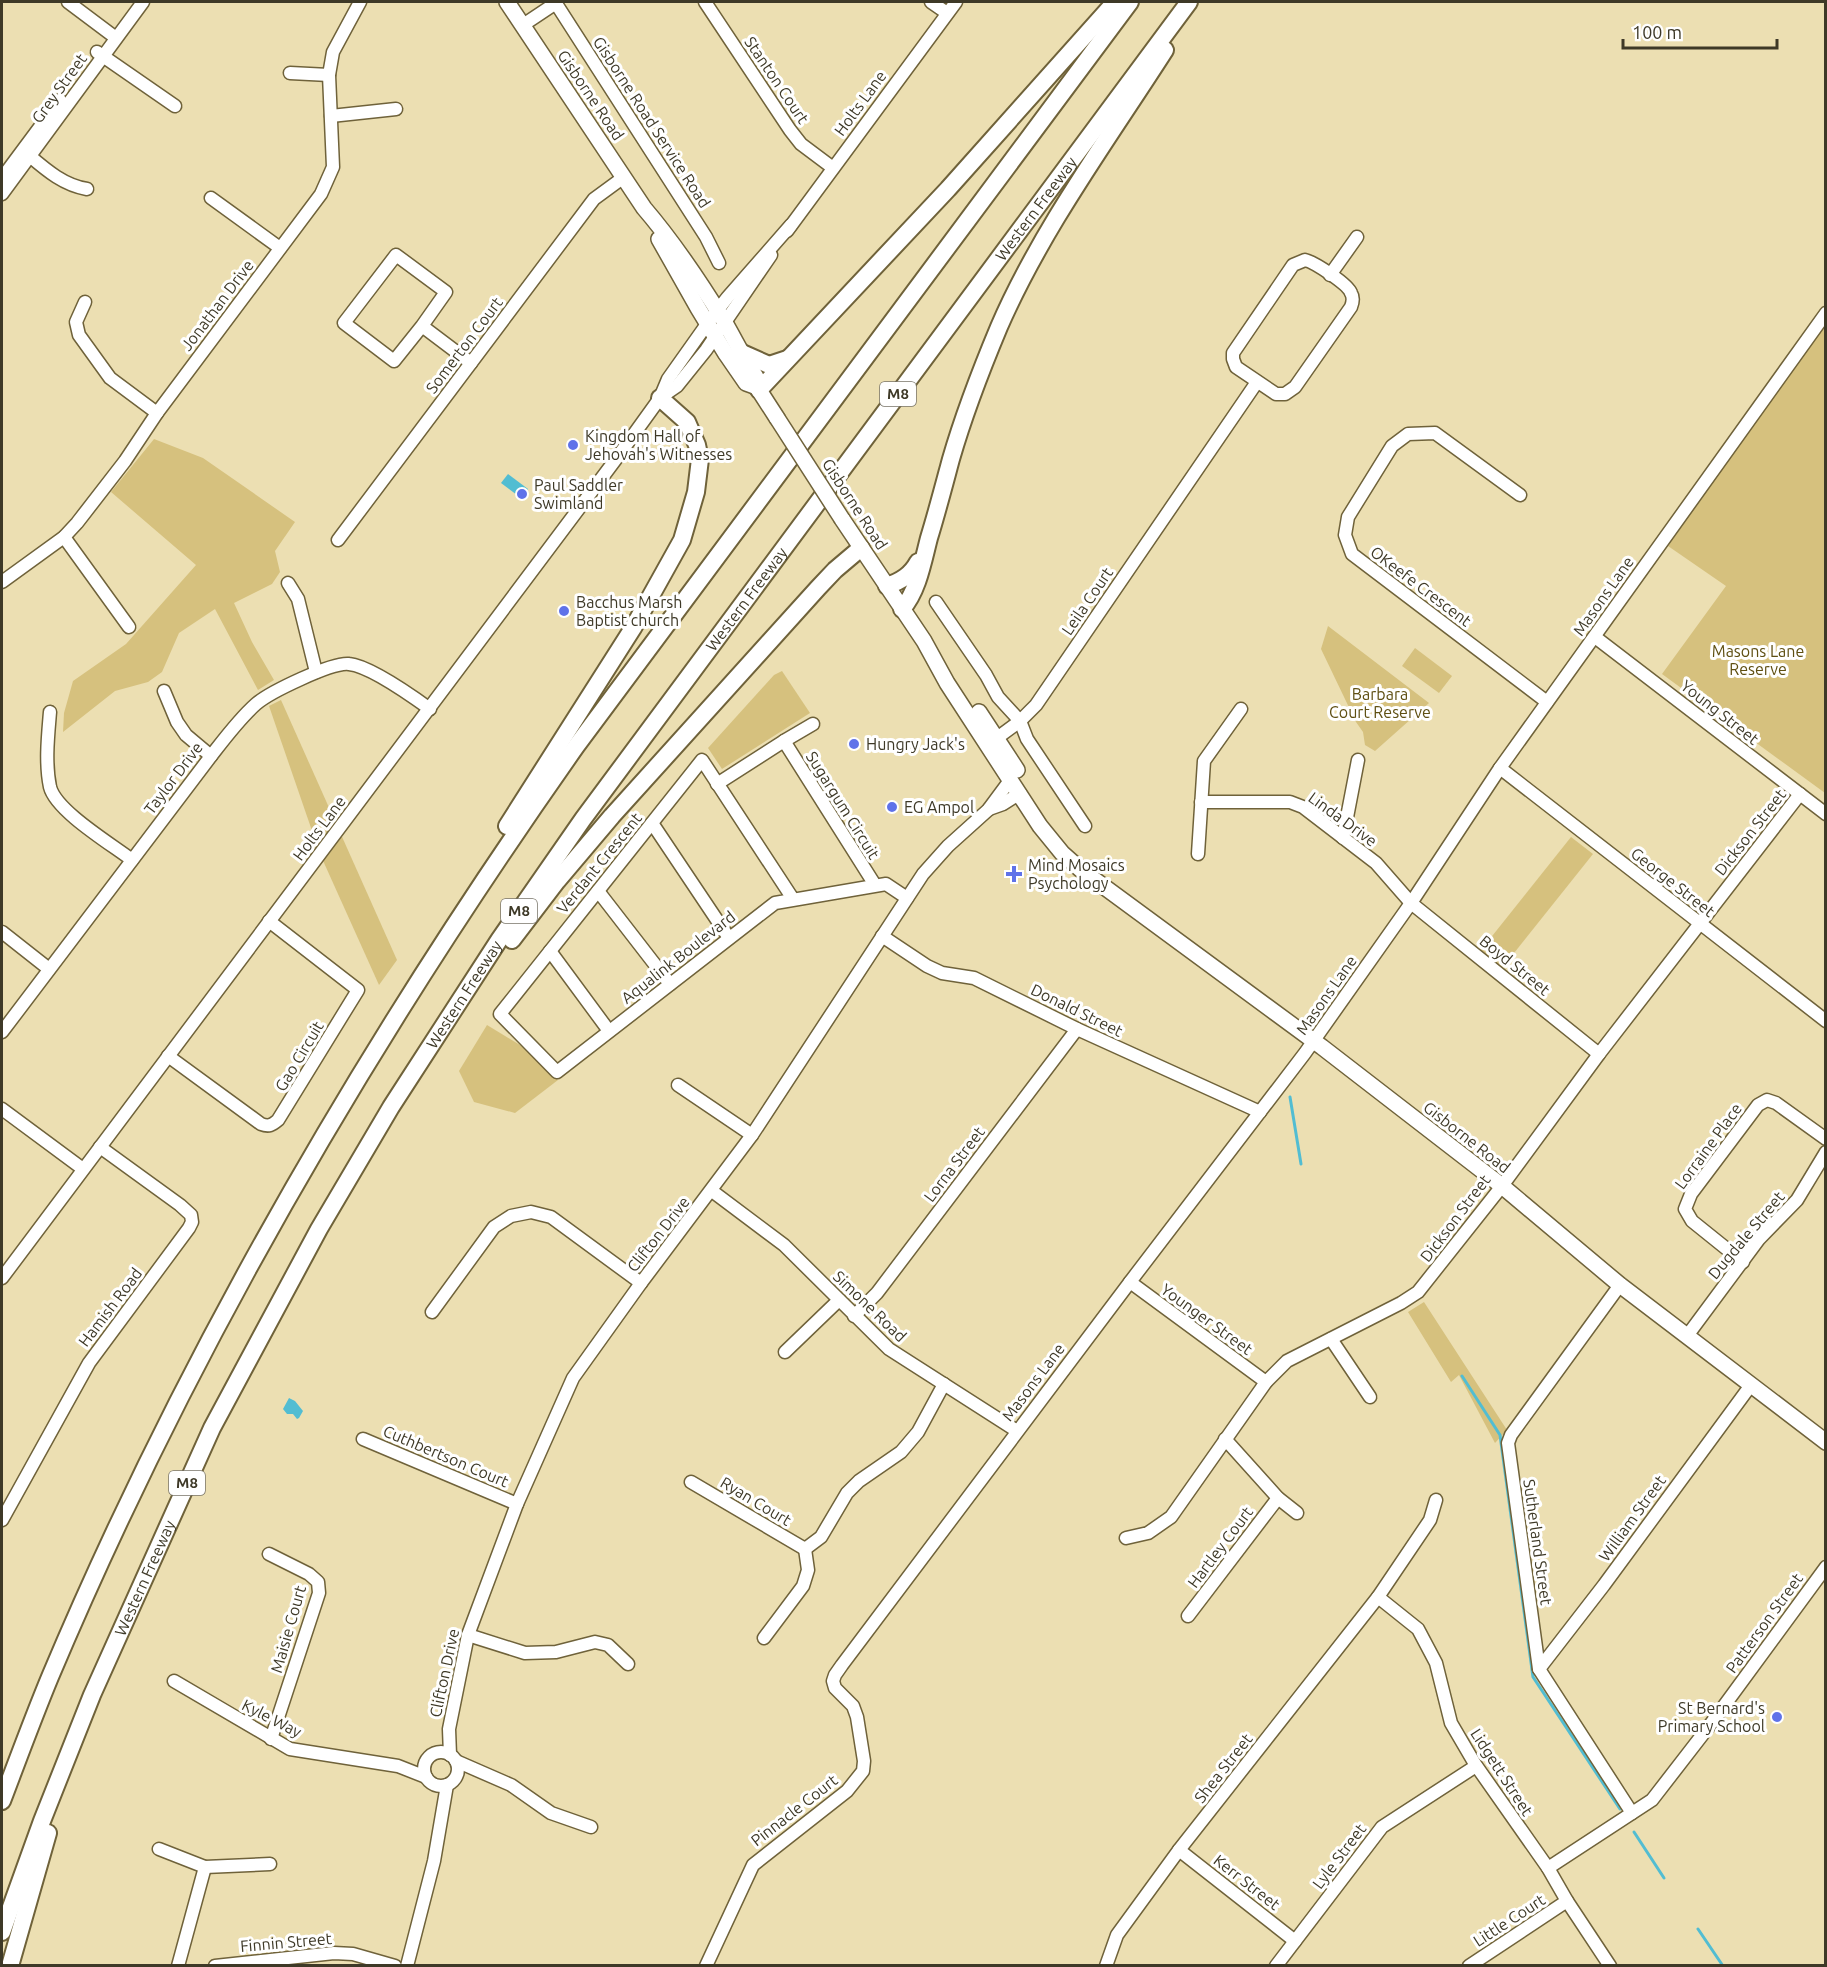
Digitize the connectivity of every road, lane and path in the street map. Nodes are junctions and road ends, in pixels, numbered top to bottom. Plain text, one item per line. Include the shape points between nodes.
1 (68, 2) edge
2 (134, 2) edge
3 (143, 2) edge
4 (360, 2) edge
5 (507, 2) edge
6 (555, 2) edge
7 (705, 2) edge
8 (932, 2) edge
9 (956, 2) edge
10 (1115, 2) edge
11 (1130, 2) edge
12 (1189, 2) edge
13 (1197, 2) edge
14 (947, 13) junction
15 (523, 25) junction
16 (113, 36) junction
17 (100, 53) junction
18 (290, 73) dead end
19 (329, 75) junction
20 (175, 106) dead end
21 (396, 109) dead end
22 (331, 116) junction
23 (26, 153) junction
24 (832, 168) junction
25 (624, 177) junction
26 (2, 178) edge
27 (87, 189) dead end
28 (2, 194) edge
29 (211, 198) dead end
30 (644, 208) junction
31 (1357, 237) dead end
32 (280, 248) junction
33 (719, 263) dead end
34 (1330, 275) junction
35 (85, 302) dead end
36 (1826, 313) edge
37 (721, 317) junction
38 (422, 326) junction
39 (711, 330) junction
40 (742, 353) junction
41 (788, 359) junction
42 (471, 363) junction
43 (1257, 382) junction
44 (758, 388) junction
45 (660, 398) junction
46 (157, 412) junction
47 (1520, 495) dead end
48 (64, 537) junction
49 (338, 540) dead end
50 (927, 545) junction
51 (861, 548) junction
52 (2, 582) edge
53 (288, 583) dead end
54 (887, 586) junction
55 (936, 602) dead end
56 (902, 609) junction
57 (129, 627) dead end
58 (1594, 637) junction
59 (316, 672) junction
60 (164, 691) dead end
61 (1547, 702) junction
62 (430, 709) junction
63 (1241, 709) dead end
64 (50, 712) dead end
65 (1020, 721) junction
66 (813, 723) dead end
67 (784, 741) junction
68 (993, 741) junction
69 (211, 756) junction
70 (1358, 760) dead end
71 (1500, 768) junction
72 (1015, 776) junction
73 (717, 784) junction
74 (1024, 790) junction
75 (1800, 794) junction
76 (1201, 802) junction
77 (988, 810) junction
78 (1826, 814) edge
79 (652, 823) junction
80 (1085, 826) dead end
81 (1343, 838) junction
82 (1198, 854) dead end
83 (132, 860) junction
84 (874, 885) junction
85 (598, 891) junction
86 (908, 897) junction
87 (793, 899) junction
88 (1410, 903) junction
89 (269, 921) junction
90 (1699, 924) junction
91 (2, 932) edge
92 (882, 936) junction
93 (729, 938) junction
94 (550, 951) junction
95 (432, 957) junction
96 (49, 969) junction
97 (670, 984) junction
98 (500, 1014) joint
99 (1826, 1021) edge
100 (1077, 1029) junction
101 (609, 1031) junction
102 (2, 1032) edge
103 (1314, 1041) junction
104 (1599, 1054) junction
105 (168, 1056) junction
106 (422, 1057) junction
107 (678, 1085) dead end
108 (2, 1109) edge
109 (1260, 1112) junction
110 (752, 1135) junction
111 (1826, 1139) edge
112 (100, 1147) junction
113 (1826, 1152) edge
114 (83, 1169) junction
115 (1502, 1186) junction
116 (712, 1191) junction
117 (1743, 1262) junction
118 (2, 1278) edge
119 (1130, 1282) junction
120 (641, 1283) junction
121 (1620, 1285) junction
122 (839, 1300) junction
123 (432, 1312) dead end
124 (854, 1316) junction
125 (1687, 1336) junction
126 (1331, 1339) junction
127 (785, 1352) dead end
128 (1266, 1382) junction
129 (944, 1384) junction
130 (1750, 1384) junction
131 (1370, 1397) dead end
132 (1017, 1431) junction
133 (1824, 1438) edge
134 (363, 1439) dead end
135 (1226, 1439) junction
136 (691, 1482) dead end
137 (1278, 1498) junction
138 (1436, 1500) dead end
139 (517, 1504) junction
140 (1297, 1513) dead end
141 (2, 1520) edge
142 (1126, 1538) dead end
143 (805, 1549) junction
144 (269, 1554) dead end
145 (1826, 1567) edge
146 (1378, 1597) junction
147 (1188, 1616) dead end
148 (468, 1635) junction
149 (764, 1638) dead end
150 (628, 1664) dead end
151 (1539, 1669) junction
152 (50, 1678) junction
153 (174, 1681) dead end
154 (833, 1681) joint
155 (92, 1695) junction
156 (449, 1729) junction
157 (271, 1739) junction
158 (431, 1756) junction
159 (453, 1758) junction
160 (398, 1766) junction
161 (1476, 1766) junction
162 (2, 1769) edge
163 (484, 1775) junction
164 (429, 1780) junction
165 (451, 1782) junction
166 (2, 1801) edge
167 (442, 1810) junction
168 (1632, 1813) junction
169 (591, 1827) dead end
170 (159, 1849) dead end
171 (1179, 1850) junction
172 (270, 1864) dead end
173 (205, 1867) junction
174 (1548, 1868) junction
175 (1567, 1901) junction
176 (2, 1932) edge
177 (1295, 1941) junction
178 (10, 1965) edge
179 (178, 1965) edge
180 (215, 1965) edge
181 (395, 1965) edge
182 (407, 1965) edge
183 (706, 1965) edge
184 (1106, 1965) edge
185 (1276, 1965) edge
186 (1470, 1965) edge
187 (1610, 1965) edge

1 - 16 street
2 - 16 street, Grey Street
3 - 16 street, Grey Street
4 - 19 street, Jonathan Drive via 333,52
5 - 15 main road, Gisborne Road
6 - 15 street
6 - 33 street, Gisborne Road Service Road
7 - 24 street, Stanton Court via 790,130 801,144
8 - 14 street
9 - 14 street, Holts Lane
10 - 41 highway via 948,189
11 - 95 highway, M8 via 577,745
12 - 106 highway, Western Freeway / M8 via 614,776 498,940
13 - 50 highway via 1074,191 1012,299 974,389
14 - 24 street, Holts Lane
15 - 25 main road, Gisborne Road
16 - 17 street, Grey Street
17 - 20 street
17 - 23 street, Grey Street
18 - 19 street
19 - 22 street, Jonathan Drive
21 - 22 street
22 - 32 street, Jonathan Drive via 333,167 321,194
23 - 26 street, Grey Street
23 - 27 street via 61,180
23 - 28 street, Grey Street
24 - 37 street, Holts Lane via 791,225 752,268
25 - 30 main road, Gisborne Road
25 - 42 street, Somerton Court via 594,199
29 - 32 street
30 - 37 main road, Gisborne Road via 667,234
30 - 39 main road, Gisborne Road
31 - 34 street
32 - 46 street, Jonathan Drive
34 - 43 street via 1350,290 1351,307 1289,393 1276,394
34 - 43 street via 1311,261 1296,263 1236,346 1235,365
35 - 46 street via 76,322 79,335 110,378
36 - 58 street, Masons Lane
37 - 39 street, Holts Lane
37 - 40 main road, Gisborne Road
38 - 38 street via 446,292 396,255 345,323 394,361
38 - 42 street
39 - 44 main road, Gisborne Road via 746,383
39 - 45 street, Holts Lane via 668,379
40 - 41 highway via 769,365
40 - 44 main road, Gisborne Road
41 - 44 highway
42 - 49 street, Somerton Court
43 - 65 street, Leila Court via 1036,705
44 - 51 main road, Gisborne Road, bridge
45 - 62 street, Holts Lane
45 - 95 highway via 687,422 698,445 696,492 682,540 638,620 474,880
46 - 48 street, Jonathan Drive via 125,461
47 - 61 street, OKeefe Crescent via 1435,433 1408,434 1392,446 1348,517 1345,535 1352,554
48 - 52 street, Jonathan Drive
48 - 57 street
50 - 54 highway via 909,575
50 - 56 highway via 910,597
51 - 54 main road, Gisborne Road
51 - 106 highway via 818,588 612,816
53 - 59 street via 298,599
54 - 56 main road, Gisborne Road
55 - 65 street via 998,697
56 - 68 main road, Gisborne Road via 955,678
58 - 61 street, Masons Lane
58 - 75 street, Young Street
59 - 62 street, Taylor Drive via 350,664 368,669
59 - 69 street, Taylor Drive via 258,702
60 - 69 street via 186,735
61 - 71 street, Masons Lane
62 - 89 street, Holts Lane
63 - 76 street via 1204,761
64 - 83 street via 48,767 50,788 56,800
65 - 68 street, Leila Court
65 - 80 street via 1027,739
66 - 67 street, Sugargum Circuit
67 - 73 street, Sugargum Circuit
67 - 84 street, Sugargum Circuit
68 - 72 main road, Gisborne Road
69 - 83 street, Taylor Drive
70 - 81 street
71 - 88 street, Masons Lane
71 - 90 street, George Street
72 - 74 main road, Gisborne Road
72 - 77 street
73 - 79 street, Verdant Crescent via 702,760
73 - 87 street
74 - 77 street
74 - 103 main road, Gisborne Road via 1080,869
75 - 78 street, Young Street
75 - 90 street, Dickson Street
76 - 81 street, Linda Drive via 1290,802 1303,807
76 - 82 street
77 - 86 street, Clifton Drive via 948,846
79 - 85 street, Verdant Crescent
79 - 93 street
81 - 88 street, Linda Drive via 1376,863
83 - 96 street, Taylor Drive
84 - 86 street, Aqualink Boulevard via 886,884
84 - 87 street, Aqualink Boulevard
85 - 94 street, Verdant Crescent
85 - 97 street
86 - 92 street, Clifton Drive
87 - 93 street, Aqualink Boulevard via 775,903
88 - 103 street, Masons Lane
88 - 104 street, Boyd Street
89 - 105 street, Holts Lane
89 - 105 street, Gao Circuit via 358,990 278,1120 273,1125 261,1124
90 - 99 street, George Street
90 - 104 street, Dickson Street
91 - 96 street
92 - 100 street, Donald Street via 927,966 942,973 974,978
92 - 110 street, Clifton Drive
93 - 97 street, Aqualink Boulevard
94 - 98 street, Verdant Crescent
94 - 101 street
95 - 152 highway, M8 via 292,1190 209,1343 101,1562
96 - 102 street, Taylor Drive
97 - 101 street, Aqualink Boulevard
98 - 101 street, Aqualink Boulevard via 557,1072
100 - 109 street, Donald Street
100 - 124 street, Lorna Street via 877,1293
103 - 109 street, Masons Lane
103 - 115 main road, Gisborne Road
104 - 115 street, Dickson Street
105 - 112 street, Holts Lane
106 - 155 highway, Western Freeway / M8 via 319,1229 212,1428
107 - 110 street
108 - 114 street
109 - 119 street, Masons Lane
110 - 116 street, Clifton Drive
111 - 117 street, Lorraine Place via 1776,1102 1767,1100 1758,1105 1691,1194 1685,1209 1692,1221
112 - 114 street, Holts Lane
112 - 141 street, Hamish Road via 180,1205 191,1215 192,1222 89,1364
113 - 117 street, Dugdale Street via 1797,1200 1759,1239
114 - 118 street, Holts Lane
115 - 121 main road, Gisborne Road
115 - 126 street, Dickson Street via 1418,1292
116 - 120 street, Clifton Drive
116 - 122 street, Simone Road via 784,1245
117 - 125 street, Dugdale Street
119 - 128 street, Younger Street
119 - 132 street, Masons Lane
120 - 123 street via 551,1217 531,1212 511,1216 494,1227
120 - 139 street, Clifton Drive via 573,1378
121 - 125 main road, Gisborne Road
121 - 151 street, Sutherland Street via 1508,1443
122 - 124 street, Simone Road
122 - 127 street
124 - 129 street, Simone Road via 889,1349
125 - 130 main road, Gisborne Road
126 - 128 street, Dickson Street via 1287,1361
126 - 131 street
128 - 135 street, Dickson Street
129 - 132 street, Simone Road
129 - 143 street via 918,1432 902,1452 847,1493 821,1537
130 - 133 main road, Gisborne Road
130 - 151 street, William Street
132 - 154 street, Masons Lane
134 - 139 street, Cuthbertson Court
135 - 137 street
135 - 142 street, Dickson Street via 1172,1516 1148,1533
136 - 143 street, Ryan Court
137 - 140 street
137 - 147 street, Hartley Court
138 - 146 street, Shea Street via 1430,1520
139 - 148 street, Clifton Drive
143 - 149 street via 808,1570 803,1586
144 - 157 street, Maisie Court via 318,1581 319,1593
145 - 168 street, Patterson Street via 1652,1800
146 - 161 street, Lidgett Street via 1418,1629 1436,1663 1451,1723
146 - 171 street, Shea Street
148 - 150 street via 525,1653 556,1652 595,1642 609,1645
148 - 156 street, Clifton Drive
151 - 168 street, Sutherland Street
152 - 162 highway
152 - 166 highway, M8
153 - 157 street, Kyle Way
154 - 183 street, Pinnacle Court via 857,1717 863,1771 846,1791 753,1865
155 - 176 highway, Western Freeway / M8
155 - 178 highway
156 - 158 street, Clifton Drive
156 - 159 street, Clifton Drive
157 - 160 street, Kyle Way via 290,1749
158 - 159 street via 445,1753
158 - 160 street, Kyle Way
158 - 164 street via 424,1768
159 - 163 street
159 - 165 street via 458,1770
160 - 164 street, Kyle Way
161 - 174 street, Lidgett Street
161 - 177 street, Lyle Street via 1382,1827
163 - 165 street
163 - 169 street via 511,1785 551,1814
164 - 165 street via 437,1786
164 - 167 street
165 - 167 street
167 - 182 street via 434,1861
168 - 174 street, Patterson Street
170 - 173 street
171 - 177 street, Kerr Street
171 - 184 street, Shea Street via 1117,1935
172 - 173 street
173 - 179 street
174 - 175 street, Lidgett Street
175 - 186 street, Little Court
175 - 187 street, Lidgett Street
177 - 185 street, Lyle Street
180 - 181 street, Finnin Street via 334,1953

